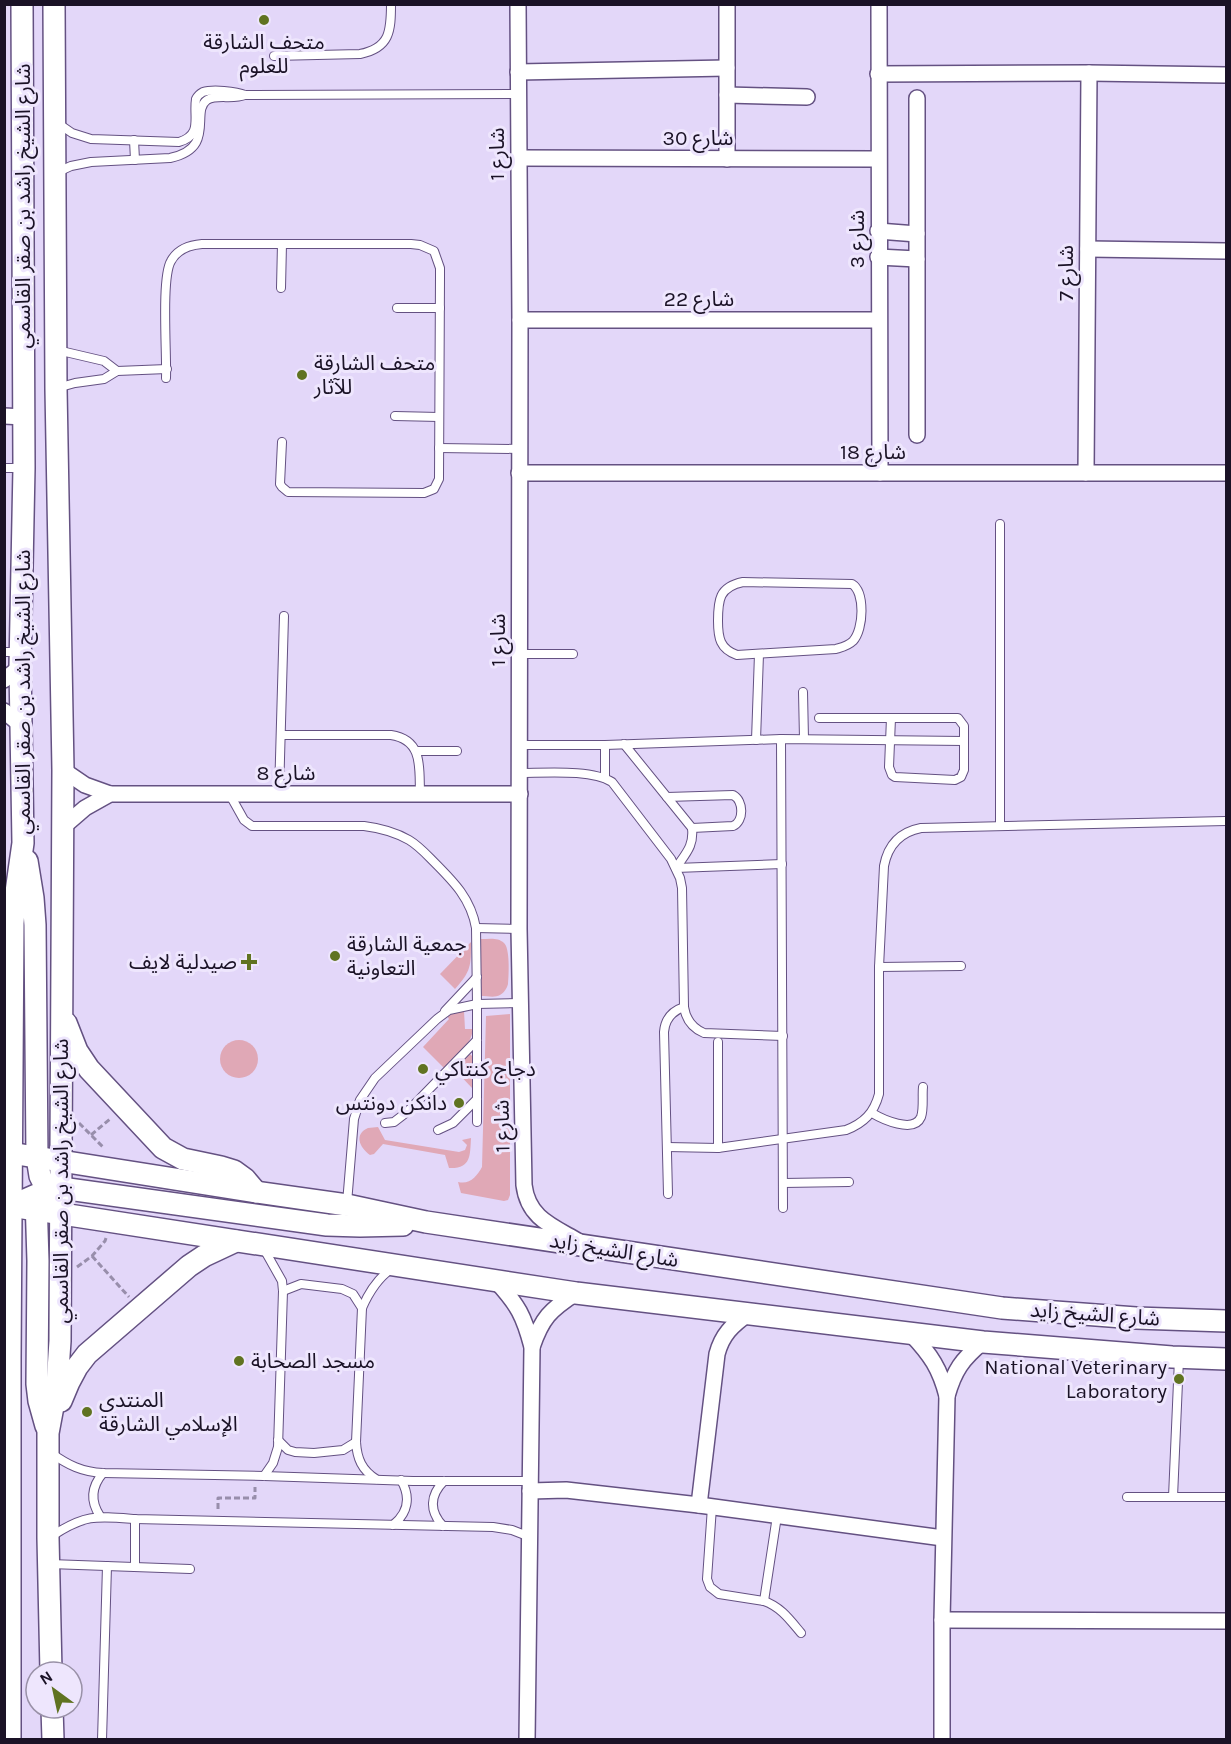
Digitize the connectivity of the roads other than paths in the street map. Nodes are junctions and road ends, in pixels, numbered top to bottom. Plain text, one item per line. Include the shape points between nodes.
1 (22, 4) edge
2 (54, 4) edge
3 (391, 4) edge
4 (518, 4) edge
5 (727, 4) edge
6 (879, 4) edge
7 (274, 56) dead end
8 (727, 68) junction
9 (518, 72) junction
10 (878, 74) junction
11 (1089, 74) junction
12 (1227, 75) edge
13 (518, 94) junction
14 (245, 95) junction
15 (727, 95) junction
16 (807, 97) dead end
17 (916, 98) dead end
18 (55, 120) junction
19 (134, 140) junction
20 (518, 158) junction
21 (727, 159) junction
22 (878, 159) junction
23 (135, 160) junction
24 (55, 173) junction
25 (22, 209) junction
26 (878, 231) junction
27 (917, 234) junction
28 (282, 244) junction
29 (1088, 249) junction
30 (1227, 251) edge
31 (878, 257) junction
32 (917, 259) junction
33 (55, 260) junction
34 (281, 288) dead end
35 (397, 308) dead end
36 (440, 308) junction
37 (520, 320) junction
38 (878, 320) junction
39 (56, 350) junction
40 (117, 370) junction
41 (56, 389) junction
42 (14, 416) edge
43 (395, 416) dead end
44 (439, 417) junction
45 (917, 435) dead end
46 (282, 442) dead end
47 (439, 448) junction
48 (519, 449) junction
49 (14, 468) edge
50 (519, 473) junction
51 (880, 473) junction
52 (1086, 473) junction
53 (1227, 473) edge
54 (1000, 524) dead end
55 (284, 615) dead end
56 (519, 654) junction
57 (573, 654) dead end
58 (759, 654) junction
59 (13, 663) edge
60 (803, 692) dead end
61 (4, 711) edge
62 (819, 718) dead end
63 (891, 718) junction
64 (22, 726) junction
65 (281, 735) junction
66 (781, 739) junction
67 (804, 739) junction
68 (890, 739) junction
69 (756, 740) junction
70 (964, 741) junction
71 (624, 744) junction
72 (519, 745) junction
73 (605, 745) junction
74 (416, 751) junction
75 (457, 751) dead end
76 (63, 770) junction
77 (519, 773) junction
78 (605, 778) junction
79 (230, 793) junction
80 (110, 794) junction
81 (279, 794) junction
82 (420, 794) junction
83 (520, 794) junction
84 (667, 797) junction
85 (1227, 821) edge
86 (63, 826) junction
87 (1000, 826) junction
88 (692, 828) junction
89 (23, 843) junction
90 (782, 864) junction
91 (676, 867) junction
92 (476, 928) junction
93 (519, 929) junction
94 (962, 966) dead end
95 (879, 967) junction
96 (477, 977) junction
97 (521, 1003) junction
98 (477, 1004) junction
99 (684, 1007) junction
100 (62, 1011) junction
101 (442, 1014) junction
102 (12, 1020) junction
103 (783, 1036) junction
104 (477, 1040) junction
105 (718, 1042) dead end
106 (4, 1048) edge
107 (922, 1087) dead end
108 (477, 1099) junction
109 (872, 1113) junction
110 (477, 1122) dead end
111 (385, 1123) dead end
112 (438, 1130) dead end
113 (783, 1139) junction
114 (667, 1147) junction
115 (718, 1148) junction
116 (8, 1152) edge
117 (61, 1161) junction
118 (849, 1182) dead end
119 (783, 1183) junction
120 (33, 1184) edge
121 (90, 1191) junction
122 (256, 1192) junction
123 (668, 1194) dead end
124 (347, 1205) junction
125 (8, 1206) edge
126 (783, 1208) dead end
127 (61, 1214) junction
128 (85, 1218) junction
129 (426, 1222) junction
130 (236, 1241) junction
131 (262, 1245) junction
132 (585, 1245) junction
133 (397, 1265) junction
134 (496, 1281) junction
135 (283, 1291) junction
136 (576, 1293) junction
137 (362, 1308) junction
138 (748, 1314) junction
139 (1227, 1321) edge
140 (911, 1334) junction
141 (983, 1342) junction
142 (532, 1347) junction
143 (7, 1354) edge
144 (1179, 1357) junction
145 (1227, 1359) edge
146 (947, 1396) junction
147 (278, 1440) junction
148 (48, 1442) junction
149 (356, 1443) junction
150 (103, 1473) junction
151 (264, 1476) junction
152 (378, 1479) junction
153 (400, 1480) junction
154 (444, 1481) junction
155 (530, 1486) junction
156 (1127, 1497) dead end
157 (1173, 1497) junction
158 (1227, 1497) edge
159 (706, 1506) junction
160 (100, 1516) junction
161 (777, 1516) junction
162 (135, 1519) junction
163 (393, 1525) junction
164 (443, 1526) junction
165 (530, 1537) junction
166 (48, 1538) junction
167 (943, 1538) junction
168 (49, 1564) junction
169 (107, 1566) junction
170 (135, 1567) junction
171 (190, 1569) dead end
172 (765, 1601) junction
173 (942, 1620) junction
174 (1227, 1621) edge
175 (801, 1633) dead end
176 (51, 1660) edge
177 (52, 1720) edge
178 (10, 1740) edge
179 (53, 1740) edge
180 (102, 1740) edge
181 (527, 1740) edge
182 (942, 1740) edge

1 - 25 main road, شارع الشيخ راشد بن صقر القاسمي
2 - 18 main road, شارع الشيخ راشد بن صقر القاسمي
3 - 7 lane via 388,35 369,52
4 - 9 street, شارع 1
5 - 8 street
6 - 10 street, شارع 3
8 - 9 street
8 - 15 street
9 - 13 street, شارع 1
10 - 11 street
10 - 22 street, شارع 3
11 - 12 street
11 - 29 street, شارع 7
13 - 14 lane
13 - 20 street, شارع 1
14 - 19 lane via 228,91 201,93 195,103 194,133 184,140
14 - 23 lane via 205,102 200,133 183,154
15 - 16 street
15 - 21 street
17 - 27 street
18 - 19 lane via 84,138
18 - 24 main road, شارع الشيخ راشد بن صقر القاسمي
19 - 23 lane
20 - 21 street, شارع 30
20 - 37 street, شارع 1
21 - 22 street, شارع 30
22 - 26 street, شارع 3
23 - 24 lane via 81,164
24 - 33 main road, شارع الشيخ راشد بن صقر القاسمي
25 - 33 main road via 36,213 36,256
25 - 42 main road, شارع الشيخ راشد بن صقر القاسمي
26 - 27 street
26 - 31 street, شارع 3
27 - 32 street
28 - 34 lane
28 - 36 lane via 427,247 434,251 440,268
28 - 40 lane via 193,245 176,254 166,280 167,374
29 - 30 street
29 - 52 street, شارع 7
31 - 32 street
31 - 38 street, شارع 3
32 - 45 street
33 - 39 main road, شارع الشيخ راشد بن صقر القاسمي
35 - 36 lane
36 - 44 lane
37 - 38 street, شارع 22
37 - 48 street, شارع 1
38 - 51 street, شارع 3
39 - 40 lane via 104,361
39 - 41 main road, شارع الشيخ راشد بن صقر القاسمي
40 - 41 lane via 105,379
41 - 76 main road, شارع الشيخ راشد بن صقر القاسمي
42 - 49 main road, شارع الشيخ راشد بن صقر القاسمي
43 - 44 lane
44 - 47 lane
46 - 47 lane via 280,484 291,492 429,492 439,479
47 - 48 lane
48 - 50 street, شارع 1
49 - 59 main road, شارع الشيخ راشد بن صقر القاسمي
50 - 51 street, شارع 18
50 - 56 street, شارع 1
51 - 52 street, شارع 18
52 - 53 street, شارع 18
54 - 87 lane
55 - 65 lane
56 - 57 lane
56 - 72 street, شارع 1
58 - 58 lane via 836,649 853,641 860,624 856,587 846,583 743,582 729,587 718,605 720,642 730,653
58 - 69 lane
59 - 64 main road, شارع الشيخ راشد بن صقر القاسمي
60 - 67 lane
61 - 64 street
62 - 63 lane
63 - 68 lane
63 - 70 lane via 958,718 964,726
64 - 89 main road, شارع الشيخ راشد بن صقر القاسمي
65 - 74 lane via 391,735 403,738
65 - 81 lane
66 - 67 lane
66 - 69 lane
66 - 90 lane
67 - 68 lane
68 - 70 lane
68 - 70 lane via 890,771 899,779 959,779 964,770
69 - 71 lane
71 - 73 lane
71 - 84 lane
72 - 73 lane
72 - 77 street, شارع 1
73 - 78 lane
74 - 75 lane
74 - 82 lane
76 - 80 street via 85,785
76 - 86 main road, شارع الشيخ راشد بن صقر القاسمي
77 - 78 lane via 591,774
77 - 83 street, شارع 1
78 - 91 lane
79 - 80 street, شارع 8
79 - 81 street, شارع 8
79 - 92 lane via 243,820 252,826 364,826 408,839 454,882 469,904
80 - 86 street, شارع 8
81 - 82 street, شارع 8
82 - 83 street, شارع 8
83 - 93 street, شارع 1
84 - 88 lane
84 - 88 lane via 738,798 737,824
85 - 87 lane
86 - 100 main road, شارع الشيخ راشد بن صقر القاسمي
87 - 95 lane via 921,828 905,832 893,843 884,866
88 - 91 lane via 688,852
89 - 102 main road, شارع الشيخ راشد بن صقر القاسمي via 15,898
89 - 120 main road via 35,925
90 - 91 lane
90 - 103 lane
91 - 99 lane via 682,888
92 - 93 lane
92 - 96 lane
93 - 97 street, شارع 1
94 - 95 lane
95 - 109 lane via 879,1094
96 - 98 lane
96 - 101 lane
97 - 98 lane
97 - 132 street, شارع 1 via 525,1193 537,1215
98 - 101 lane
98 - 104 lane
99 - 103 lane via 692,1026 704,1033
99 - 114 lane via 670,1016 664,1032
100 - 117 main road, شارع الشيخ راشد بن صقر القاسمي
100 - 122 main road via 77,1051 89,1069 155,1140 172,1154 234,1171
101 - 124 lane via 375,1078 360,1100 353,1124
102 - 106 main road
102 - 116 main road, شارع الشيخ راشد بن صقر القاسمي
103 - 113 lane
104 - 108 lane
104 - 111 lane via 401,1118
105 - 115 lane
107 - 109 lane via 922,1114 917,1122 898,1124
108 - 110 lane
108 - 112 lane via 453,1123
109 - 113 lane via 846,1130
113 - 115 lane
113 - 119 lane
114 - 115 lane
114 - 123 lane
116 - 120 main road, شارع الشيخ راشد بن صقر القاسمي
117 - 120 main road, شارع الشيخ راشد بن صقر القاسمي
117 - 122 main road, شارع الشيخ زايد
118 - 119 lane
119 - 126 lane
120 - 121 main road
120 - 125 main road, شارع الشيخ راشد بن صقر القاسمي
120 - 127 main road, شارع الشيخ راشد بن صقر القاسمي
120 - 148 main road via 37,1384
121 - 128 main road via 79,1200 79,1210
121 - 129 main road via 327,1225
122 - 124 main road, شارع الشيخ زايد
124 - 129 main road, شارع الشيخ زايد
125 - 143 main road, شارع الشيخ راشد بن صقر القاسمي
127 - 128 main road, شارع الشيخ زايد
127 - 148 main road, شارع الشيخ راشد بن صقر القاسمي via 60,1341
128 - 130 main road, شارع الشيخ زايد
129 - 132 main road, شارع الشيخ زايد
130 - 131 main road, شارع الشيخ زايد
130 - 148 main road via 189,1266 99,1343 69,1382
131 - 133 main road, شارع الشيخ زايد
131 - 135 lane via 282,1281
132 - 139 main road, شارع الشيخ زايد via 1002,1308
133 - 134 main road, شارع الشيخ زايد
133 - 137 lane via 376,1283
134 - 136 main road, شارع الشيخ زايد
134 - 142 street via 520,1310
135 - 137 lane via 301,1284 342,1289 353,1294
135 - 147 lane
136 - 138 main road, شارع الشيخ زايد
136 - 142 street via 547,1315
137 - 149 lane
138 - 140 main road, شارع الشيخ زايد
138 - 159 street via 723,1336 717,1353
140 - 141 main road, شارع الشيخ زايد
140 - 146 street via 938,1367
141 - 144 main road, شارع الشيخ زايد
141 - 146 street via 958,1366
142 - 155 street
143 - 178 main road, شارع الشيخ راشد بن صقر القاسمي
144 - 145 main road, شارع الشيخ زايد
144 - 157 lane
146 - 167 street
147 - 149 lane via 295,1452 314,1453 342,1450
147 - 151 lane via 277,1455
148 - 150 lane via 77,1468
148 - 166 main road, شارع الشيخ راشد بن صقر القاسمي
149 - 152 lane via 361,1465
150 - 151 lane
150 - 160 lane via 93,1494
151 - 152 lane
152 - 153 lane
153 - 154 lane
153 - 163 lane via 407,1504 400,1520
154 - 155 lane
154 - 164 lane via 432,1503
155 - 159 street
155 - 165 street
156 - 157 lane
157 - 158 lane
159 - 161 street
159 - 172 lane via 708,1584 719,1594
160 - 162 lane
160 - 166 lane via 75,1522
161 - 167 street
161 - 172 lane
162 - 163 lane
162 - 170 lane
163 - 164 lane
164 - 165 lane via 502,1528
165 - 181 street
166 - 168 main road, شارع الشيخ راشد بن صقر القاسمي
167 - 173 street
168 - 169 lane
168 - 176 main road, شارع الشيخ راشد بن صقر القاسمي
169 - 170 lane
169 - 180 lane
170 - 171 lane
172 - 175 lane via 778,1608
173 - 174 street
173 - 182 street
177 - 179 main road

